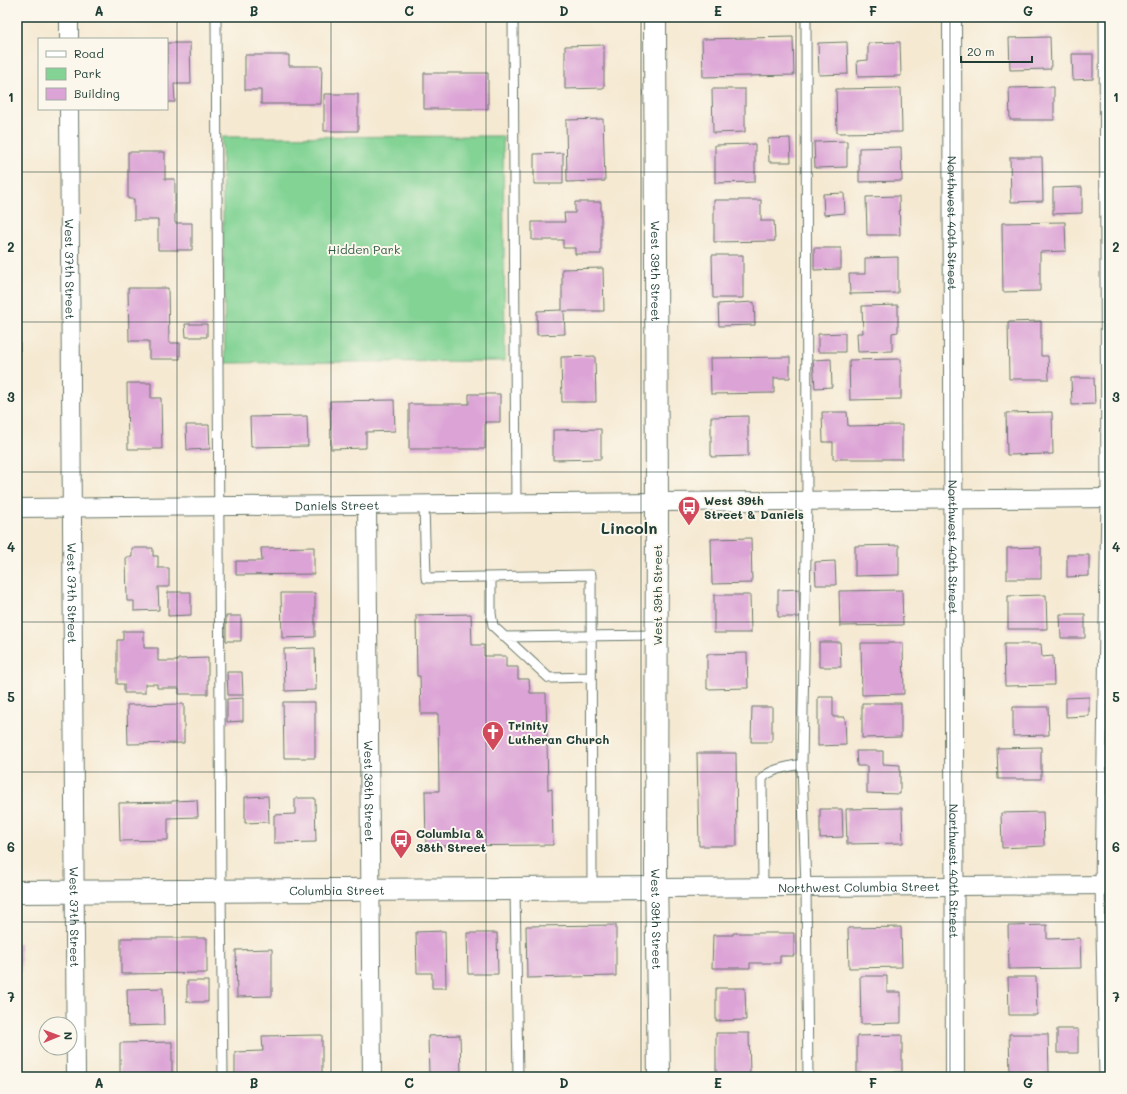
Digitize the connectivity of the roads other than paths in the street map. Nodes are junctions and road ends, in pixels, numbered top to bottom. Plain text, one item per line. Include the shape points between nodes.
1 (69, 17) edge
2 (216, 17) edge
3 (513, 17) edge
4 (655, 17) edge
5 (806, 17) edge
6 (952, 17) edge
7 (1104, 17) edge
8 (69, 38) edge
9 (69, 110) edge
10 (1108, 498) edge
11 (953, 500) junction
12 (808, 501) junction
13 (657, 503) junction
14 (516, 504) junction
15 (367, 505) junction
16 (424, 505) junction
17 (220, 507) junction
18 (17, 508) edge
19 (72, 508) junction
20 (491, 577) junction
21 (657, 634) junction
22 (591, 635) junction
23 (504, 637) junction
24 (592, 677) junction
25 (802, 764) junction
26 (954, 885) junction
27 (1105, 885) edge
28 (592, 888) junction
29 (657, 888) junction
30 (763, 888) junction
31 (806, 888) junction
32 (515, 889) junction
33 (370, 890) junction
34 (221, 891) junction
35 (17, 892) edge
36 (75, 892) junction
37 (76, 1077) edge
38 (223, 1077) edge
39 (372, 1077) edge
40 (518, 1077) edge
41 (659, 1077) edge
42 (808, 1077) edge
43 (955, 1077) edge
44 (1104, 1077) edge

1 - 8 street
2 - 17 lane
3 - 14 lane
4 - 13 street, West 39th Street
5 - 12 lane
6 - 11 street, Northwest 40th Street
7 - 10 lane
9 - 19 street, West 37th Street
10 - 11 street, Daniels Street
10 - 27 lane
11 - 12 street, Daniels Street
11 - 26 street, Northwest 40th Street
12 - 13 street, Daniels Street
12 - 25 lane
13 - 14 street, Daniels Street
13 - 21 street, West 39th Street
14 - 16 street, Daniels Street
15 - 16 street, Daniels Street
15 - 17 street, Daniels Street
15 - 33 street, West 38th Street
16 - 20 lane via 426,578
17 - 19 street, Daniels Street
17 - 34 lane
18 - 19 street, Daniels Street
19 - 36 street, West 37th Street
20 - 22 lane via 591,575
20 - 23 lane via 493,626
21 - 22 lane
21 - 29 street, West 39th Street
22 - 23 lane
22 - 24 lane
23 - 24 lane via 548,678
24 - 28 lane
25 - 30 lane via 767,774 762,780
25 - 31 lane
26 - 27 street, Northwest Columbia Street
26 - 31 street, Northwest Columbia Street
26 - 43 street, Northwest 40th Street
27 - 44 lane
28 - 29 street, Columbia Street
28 - 32 street, Columbia Street
29 - 30 street, Northwest Columbia Street
29 - 41 street, West 39th Street
30 - 31 street, Northwest Columbia Street
31 - 42 lane
32 - 33 street, Columbia Street
32 - 40 lane
33 - 34 street, Columbia Street
33 - 39 street, West 38th Street
34 - 36 street, Columbia Street
34 - 38 lane
35 - 36 street, Columbia Street
36 - 37 street, West 37th Street

